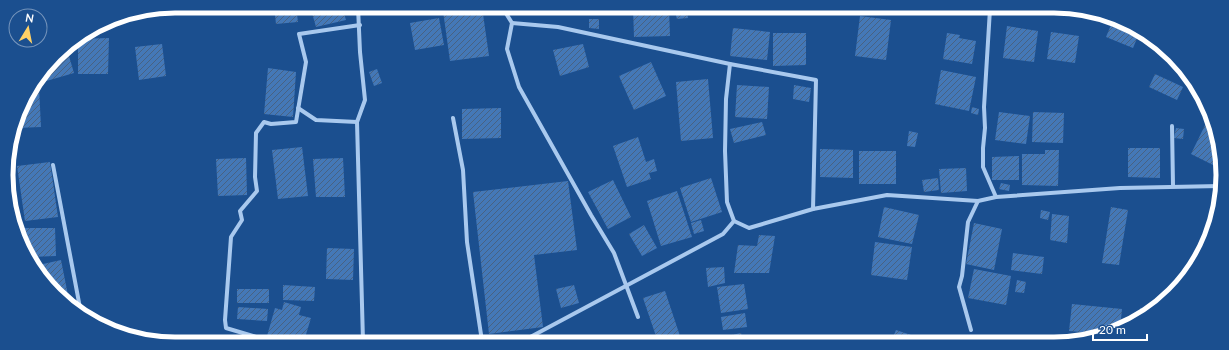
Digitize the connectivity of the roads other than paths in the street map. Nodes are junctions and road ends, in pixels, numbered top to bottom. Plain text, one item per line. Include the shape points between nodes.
1 (359, 13) edge
2 (506, 13) edge
3 (990, 13) edge
4 (512, 23) junction
5 (360, 25) junction
6 (730, 64) junction
7 (298, 108) junction
8 (453, 118) dead end
9 (357, 122) junction
10 (1172, 126) dead end
11 (53, 165) dead end
12 (1173, 186) junction
13 (1216, 186) edge
14 (996, 197) junction
15 (978, 201) junction
16 (813, 209) junction
17 (734, 221) junction
18 (626, 285) junction
19 (81, 307) edge
20 (638, 317) dead end
21 (971, 330) dead end
22 (254, 337) edge
23 (363, 337) edge
24 (481, 337) edge
25 (530, 337) edge

1 - 5 street
2 - 4 street
3 - 14 street via 983,167
4 - 6 street via 558,27
4 - 18 street via 508,49 518,87 614,252
5 - 7 street via 299,34 306,62
5 - 9 street via 365,100
6 - 16 street via 816,80
6 - 17 street via 725,151 727,202
7 - 9 street via 316,120
7 - 22 street via 296,122 264,122 256,133 257,191 240,211 242,220 231,237 224,320 226,328
8 - 24 street via 463,170 467,242
9 - 23 street
10 - 12 street
11 - 19 street
12 - 13 street
12 - 14 street
14 - 15 street
15 - 16 street via 887,195
15 - 21 street via 968,222 959,287
16 - 17 street via 749,228
17 - 18 street via 723,234
18 - 20 street
18 - 25 street

